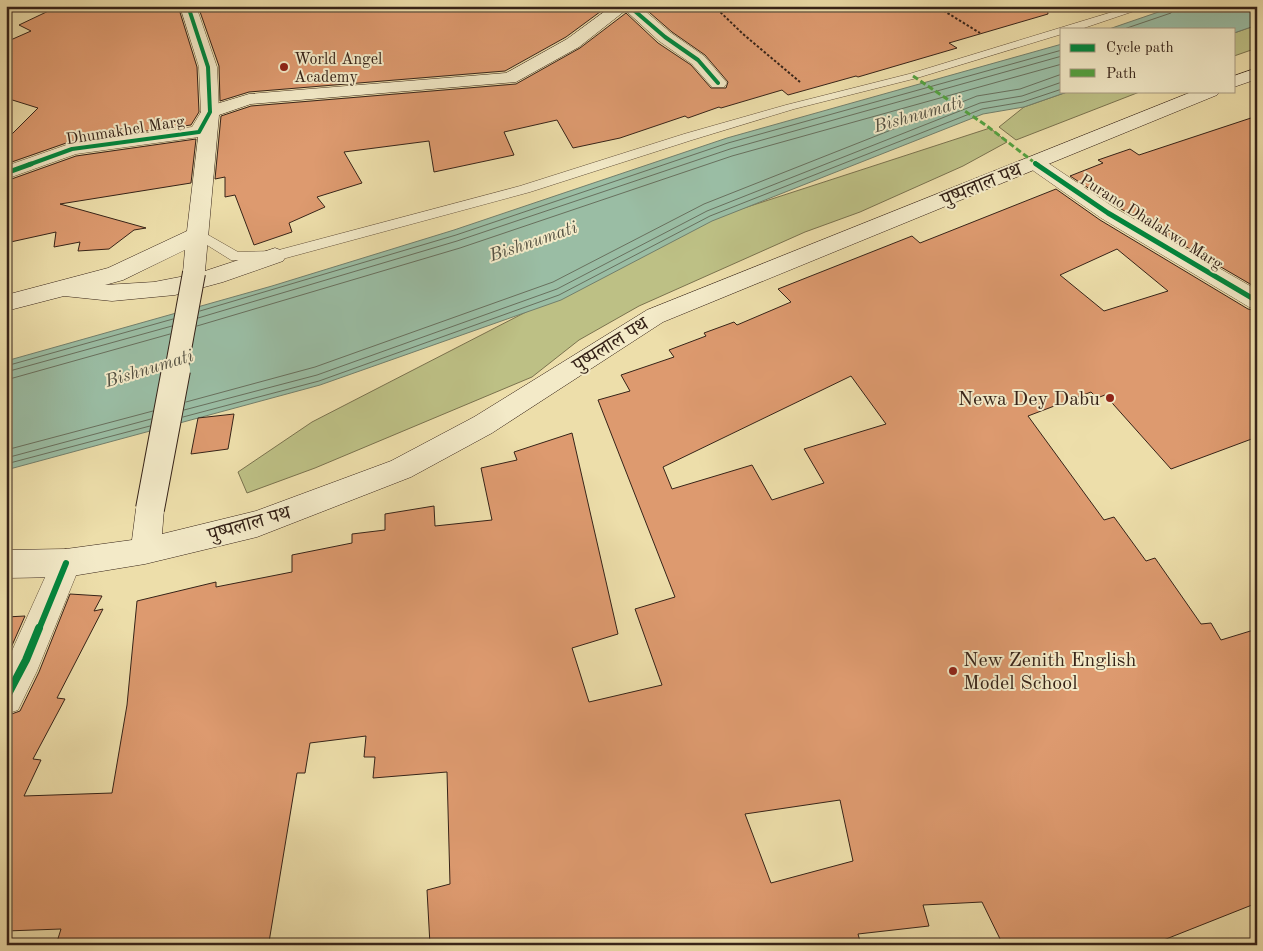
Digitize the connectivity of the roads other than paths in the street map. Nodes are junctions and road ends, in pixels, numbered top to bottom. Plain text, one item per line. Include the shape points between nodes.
1 (188, 6) edge
2 (624, 6) edge
3 (629, 6) edge
4 (1144, 6) edge
5 (1072, 28) edge
6 (1060, 32) edge
7 (1257, 73) edge
8 (1236, 81) edge
9 (718, 83) dead end
10 (1209, 92) edge
11 (210, 112) junction
12 (1035, 163) junction
13 (6, 172) edge
14 (198, 235) junction
15 (275, 256) junction
16 (66, 288) junction
17 (1257, 301) edge
18 (6, 303) edge
19 (145, 551) junction
20 (66, 563) junction
21 (6, 564) edge
22 (6, 698) edge

1 - 11 main road via 208,67
2 - 11 main road via 573,43 510,78 249,99
3 - 9 main road via 665,38 698,60
4 - 5 lane
6 - 15 lane via 913,76 688,137 526,189
7 - 8 main road
10 - 12 main road, पुष्पलाल पथ
11 - 13 main road, Dhumakhel Marg via 199,132 72,149
11 - 14 main road
12 - 17 main road, Purano Dhalakwo Marg via 1108,212
12 - 19 main road, पुष्पलाल पथ via 655,316 483,425 401,469 257,524
14 - 15 lane via 236,256
14 - 16 main road via 116,274
14 - 19 main road, bridge
15 - 16 main road via 204,281 150,290 112,293
16 - 18 main road
19 - 20 main road, पुष्पलाल पथ
20 - 21 main road, पुष्पलाल पथ
20 - 22 main road via 26,660

